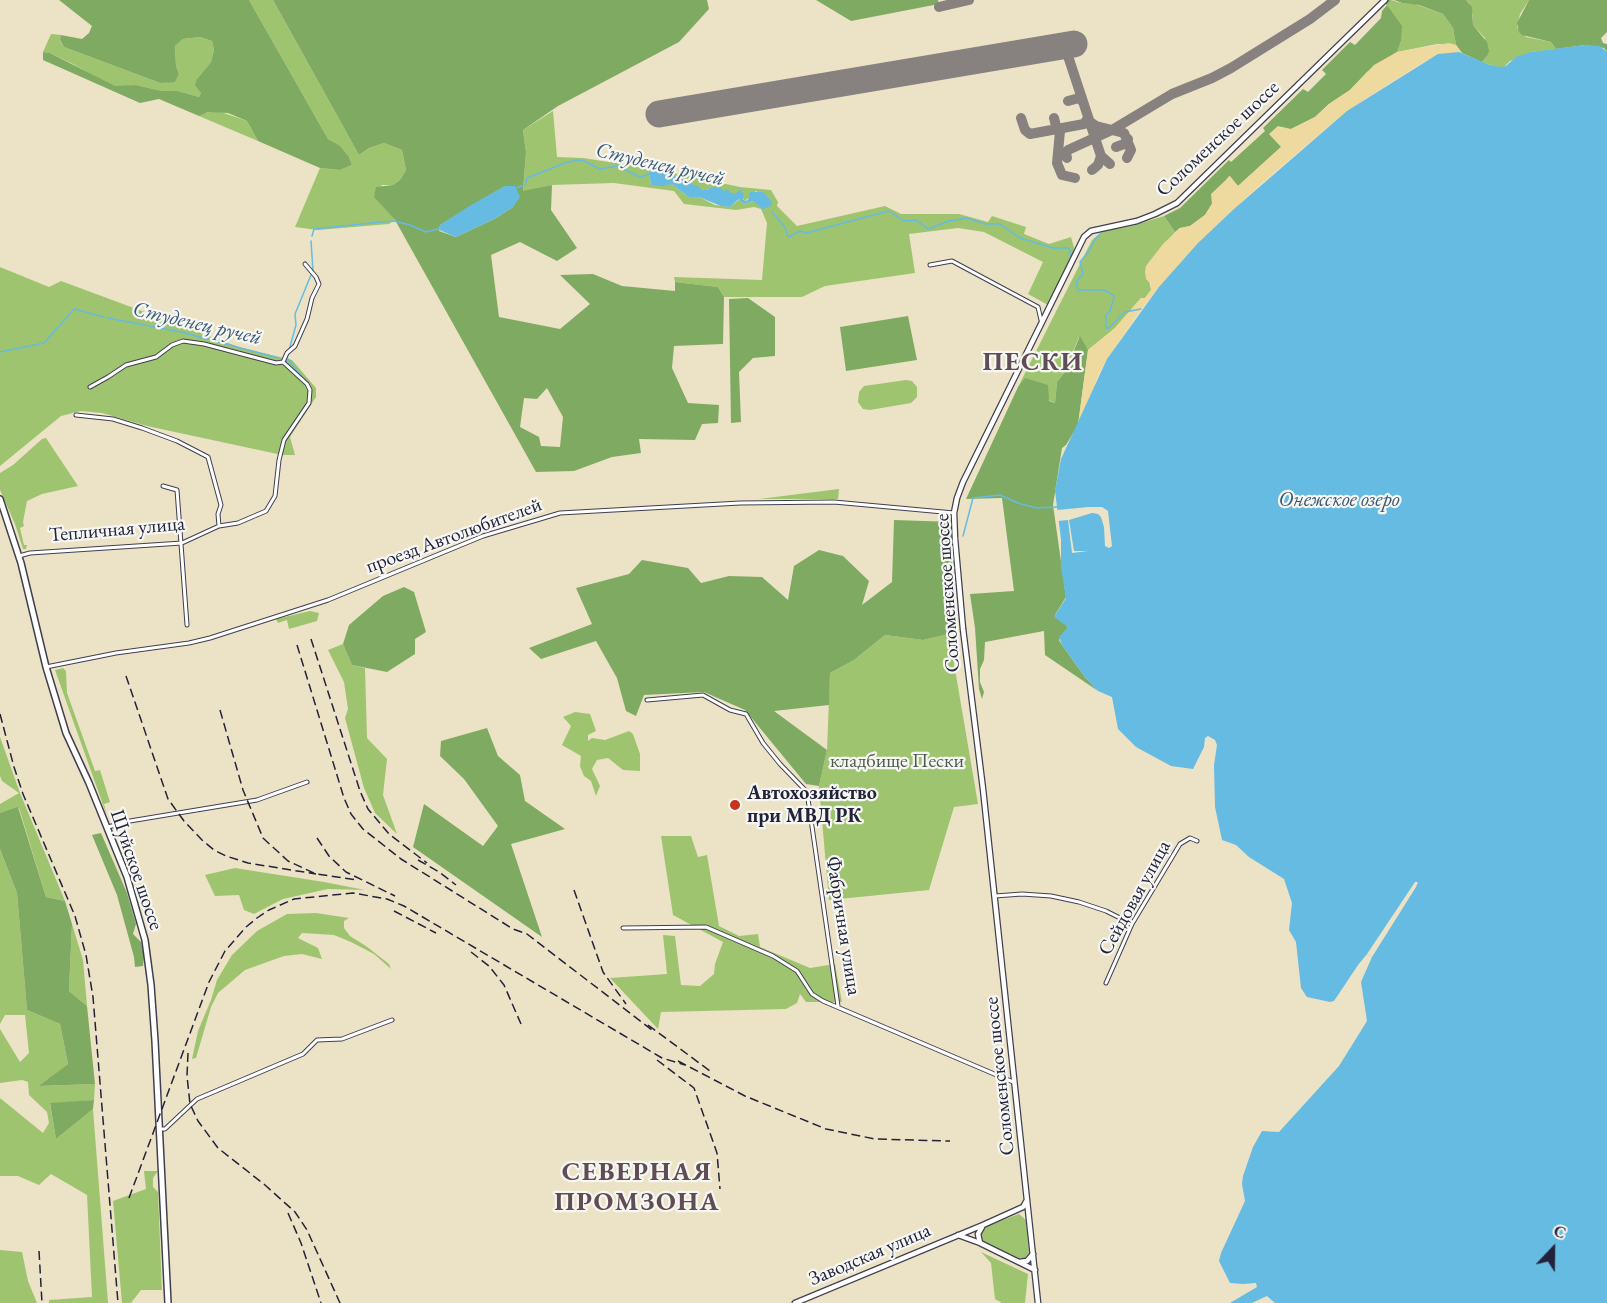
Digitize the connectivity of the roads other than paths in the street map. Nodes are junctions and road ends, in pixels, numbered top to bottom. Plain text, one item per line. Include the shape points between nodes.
1 (1385, 0) edge
2 (305, 264) dead end
3 (930, 265) dead end
4 (1042, 322) junction
5 (283, 362) junction
6 (90, 387) dead end
7 (76, 415) dead end
8 (164, 486) dead end
9 (0, 498) edge
10 (954, 513) junction
11 (219, 526) junction
12 (182, 543) junction
13 (19, 556) junction
14 (187, 625) dead end
15 (46, 667) junction
16 (647, 700) dead end
17 (307, 782) dead end
18 (107, 828) junction
19 (1197, 841) dead end
20 (994, 896) junction
21 (1132, 924) junction
22 (622, 928) dead end
23 (1106, 983) dead end
24 (838, 1006) junction
25 (392, 1020) dead end
26 (1015, 1082) junction
27 (160, 1129) junction
28 (1027, 1199) junction
29 (1017, 1210) junction
30 (1029, 1219) junction
31 (983, 1225) junction
32 (958, 1235) junction
33 (980, 1243) junction
34 (1033, 1254) junction
35 (1019, 1262) junction
36 (1035, 1270) junction
37 (168, 1303) edge
38 (795, 1303) edge
39 (1038, 1303) edge

1 - 4 main road, Соломенское шоссе via 1177,203 1137,221 1091,231 1081,243
2 - 5 street via 319,284 295,346
3 - 4 street via 952,261 1038,307
4 - 10 main road, Соломенское шоссе via 963,482
5 - 6 street via 183,341 156,357 126,365
5 - 11 street, Тепличная улица via 310,390 309,403 284,440 275,496 266,511 251,519
7 - 11 street via 132,425 208,457 221,505
8 - 12 street via 177,490
9 - 13 main road, Шуйское шоссе
10 - 15 street, проезд Автолюбителей via 834,502 560,513 483,536 328,600 210,638
10 - 20 main road, Соломенское шоссе via 963,629
11 - 12 street, Тепличная улица
12 - 13 street, Тепличная улица
12 - 14 street
13 - 15 main road, Шуйское шоссе
15 - 18 main road, Шуйское шоссе via 66,733
16 - 24 street, Фабричная улица via 703,695 746,714 780,765 807,792
17 - 18 street via 257,800
18 - 27 main road, Шуйское шоссе via 145,940
19 - 21 street, Сейдовая улица via 1190,838 1180,844
20 - 21 street via 1051,896 1106,911
20 - 26 main road, Соломенское шоссе
21 - 23 street, Сейдовая улица
22 - 24 street via 706,927 772,956 797,971 812,994
24 - 26 street, Фабричная улица
25 - 27 street via 342,1039 317,1040 303,1054 197,1099 165,1129
26 - 28 main road, Соломенское шоссе
27 - 37 main road, Шуйское шоссе
28 - 29 main road
28 - 30 main road, Соломенское шоссе
29 - 30 main road
29 - 31 main road, Заводская улица
30 - 34 main road, Соломенское шоссе
31 - 32 main road, Заводская улица
31 - 33 main road via 979,1230
32 - 33 main road
32 - 38 main road, Заводская улица
33 - 35 main road
34 - 35 main road via 1027,1261
34 - 36 main road, Соломенское шоссе
35 - 36 main road
36 - 39 main road, Соломенское шоссе

